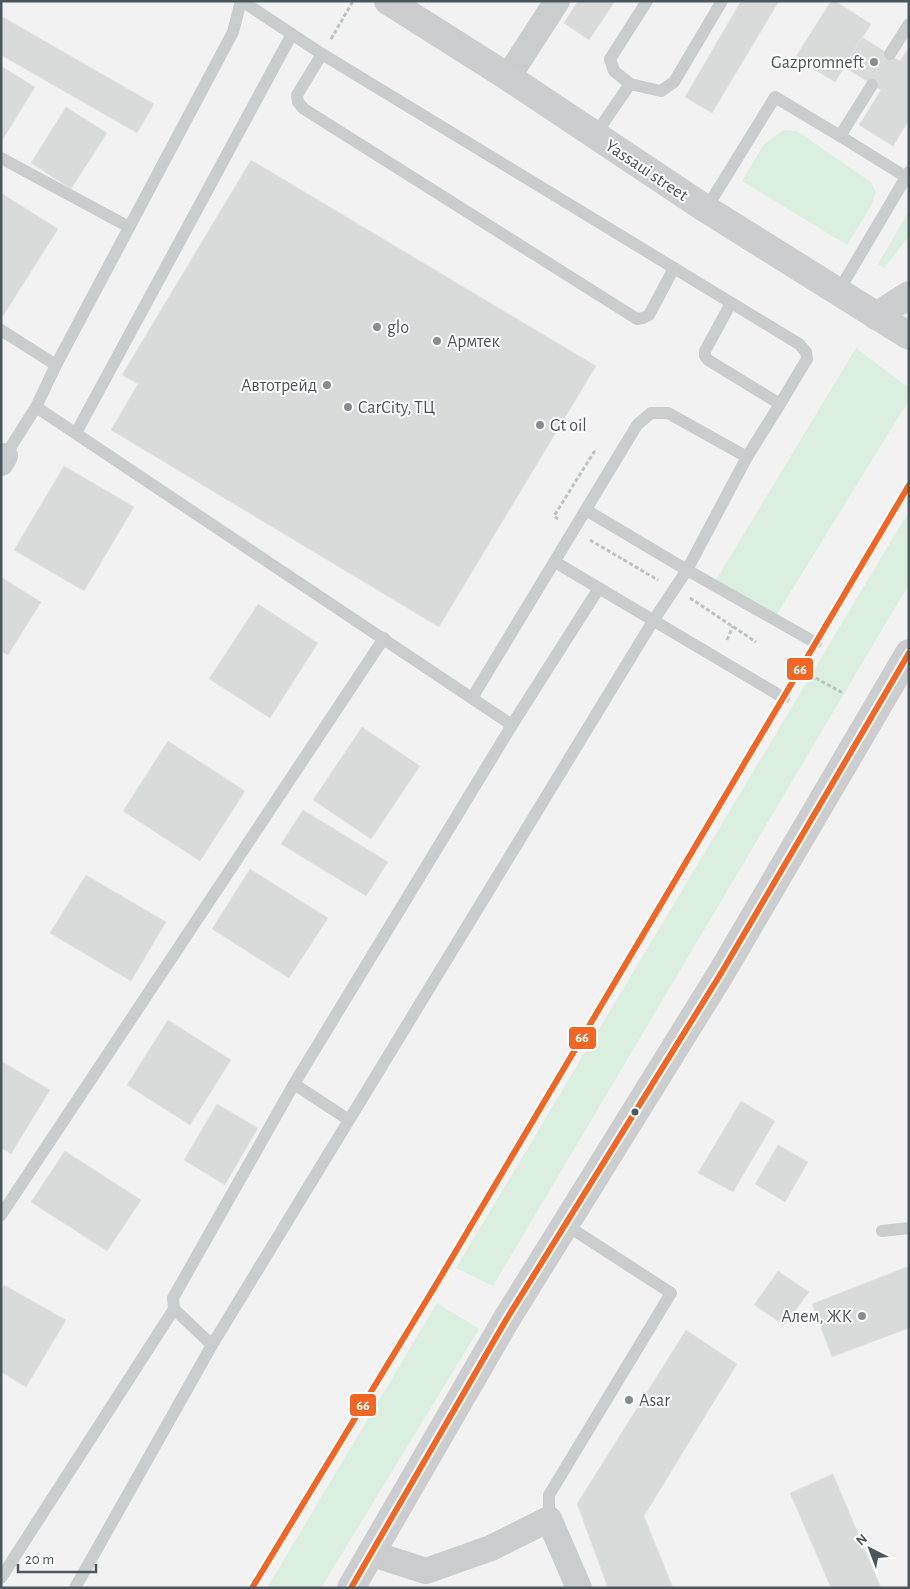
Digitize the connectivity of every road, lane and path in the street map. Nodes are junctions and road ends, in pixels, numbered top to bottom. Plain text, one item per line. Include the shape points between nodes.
1 (242, 1) edge
2 (353, 1) edge
3 (388, 1) edge
4 (557, 1) edge
5 (647, 1) edge
6 (722, 1) edge
7 (909, 24) edge
8 (292, 34) junction
9 (322, 54) junction
10 (890, 54) dead end
11 (508, 77) junction
12 (630, 84) junction
13 (872, 85) dead end
14 (595, 135) junction
15 (840, 136) junction
16 (1, 158) edge
17 (907, 175) edge
18 (706, 209) junction
19 (129, 227) junction
20 (674, 268) junction
21 (838, 292) junction
22 (909, 295) edge
23 (731, 303) junction
24 (876, 316) junction
25 (1, 330) edge
26 (909, 336) edge
27 (56, 364) junction
28 (780, 404) junction
29 (36, 406) junction
30 (76, 433) junction
31 (599, 455) dead end
32 (747, 457) junction
33 (3, 459) edge
34 (586, 510) junction
35 (560, 520) dead end
36 (582, 536) dead end
37 (555, 562) junction
38 (687, 570) junction
39 (658, 581) dead end
40 (599, 588) junction
41 (685, 594) dead end
42 (653, 621) junction
43 (733, 626) junction
44 (384, 638) junction
45 (727, 640) dead end
46 (756, 642) dead end
47 (816, 643) dead end
48 (906, 664) edge
49 (810, 675) dead end
50 (843, 693) dead end
51 (472, 698) junction
52 (784, 698) dead end
53 (512, 726) junction
54 (294, 1084) junction
55 (349, 1120) junction
56 (1, 1216) edge
57 (566, 1225) junction
58 (909, 1228) edge
59 (882, 1231) dead end
60 (174, 1309) junction
61 (212, 1345) junction
62 (549, 1519) junction
63 (370, 1553) junction
64 (1, 1578) edge
65 (75, 1588) edge
66 (351, 1588) edge
67 (579, 1588) edge

1 - 8 lane
1 - 19 lane via 233,32
2 - 9 path
3 - 11 street, Yassaui street
4 - 11 street
5 - 12 lane via 610,59 614,71
6 - 12 lane via 674,82 661,91
7 - 10 lane
8 - 9 lane
8 - 30 lane
9 - 20 lane
9 - 20 lane via 297,95 304,109 637,319 649,315
11 - 14 street, Yassaui street
12 - 14 lane
13 - 15 lane
14 - 18 street, Yassaui street
15 - 17 lane
15 - 18 lane via 775,96
16 - 19 lane
17 - 21 lane
18 - 21 street, Yassaui street
19 - 27 lane
20 - 23 lane
21 - 24 street, Yassaui street
22 - 24 street
23 - 28 lane via 705,356
23 - 28 lane via 799,344 806,352 807,359
24 - 26 street, Yassaui street
25 - 27 lane
27 - 29 lane
28 - 32 lane
29 - 30 lane
29 - 33 lane
30 - 44 lane
31 - 35 path via 594,452 554,516
32 - 34 lane via 668,414 651,412 637,425
32 - 38 lane
34 - 37 lane
34 - 38 lane
36 - 39 path
37 - 40 lane
37 - 51 lane
38 - 42 lane
38 - 47 lane
40 - 42 lane
40 - 53 lane
41 - 43 path
42 - 52 lane
42 - 55 lane
43 - 45 path
43 - 46 path
44 - 51 lane
44 - 56 lane
48 - 57 street
49 - 50 path
51 - 53 lane
53 - 54 lane
54 - 55 lane
54 - 60 lane via 173,1298
55 - 61 lane
57 - 62 lane via 671,1293 549,1495
57 - 63 street via 506,1320
58 - 59 lane
60 - 61 lane
60 - 64 lane
61 - 65 lane
62 - 63 street via 491,1548 426,1570
62 - 67 street
63 - 66 street

